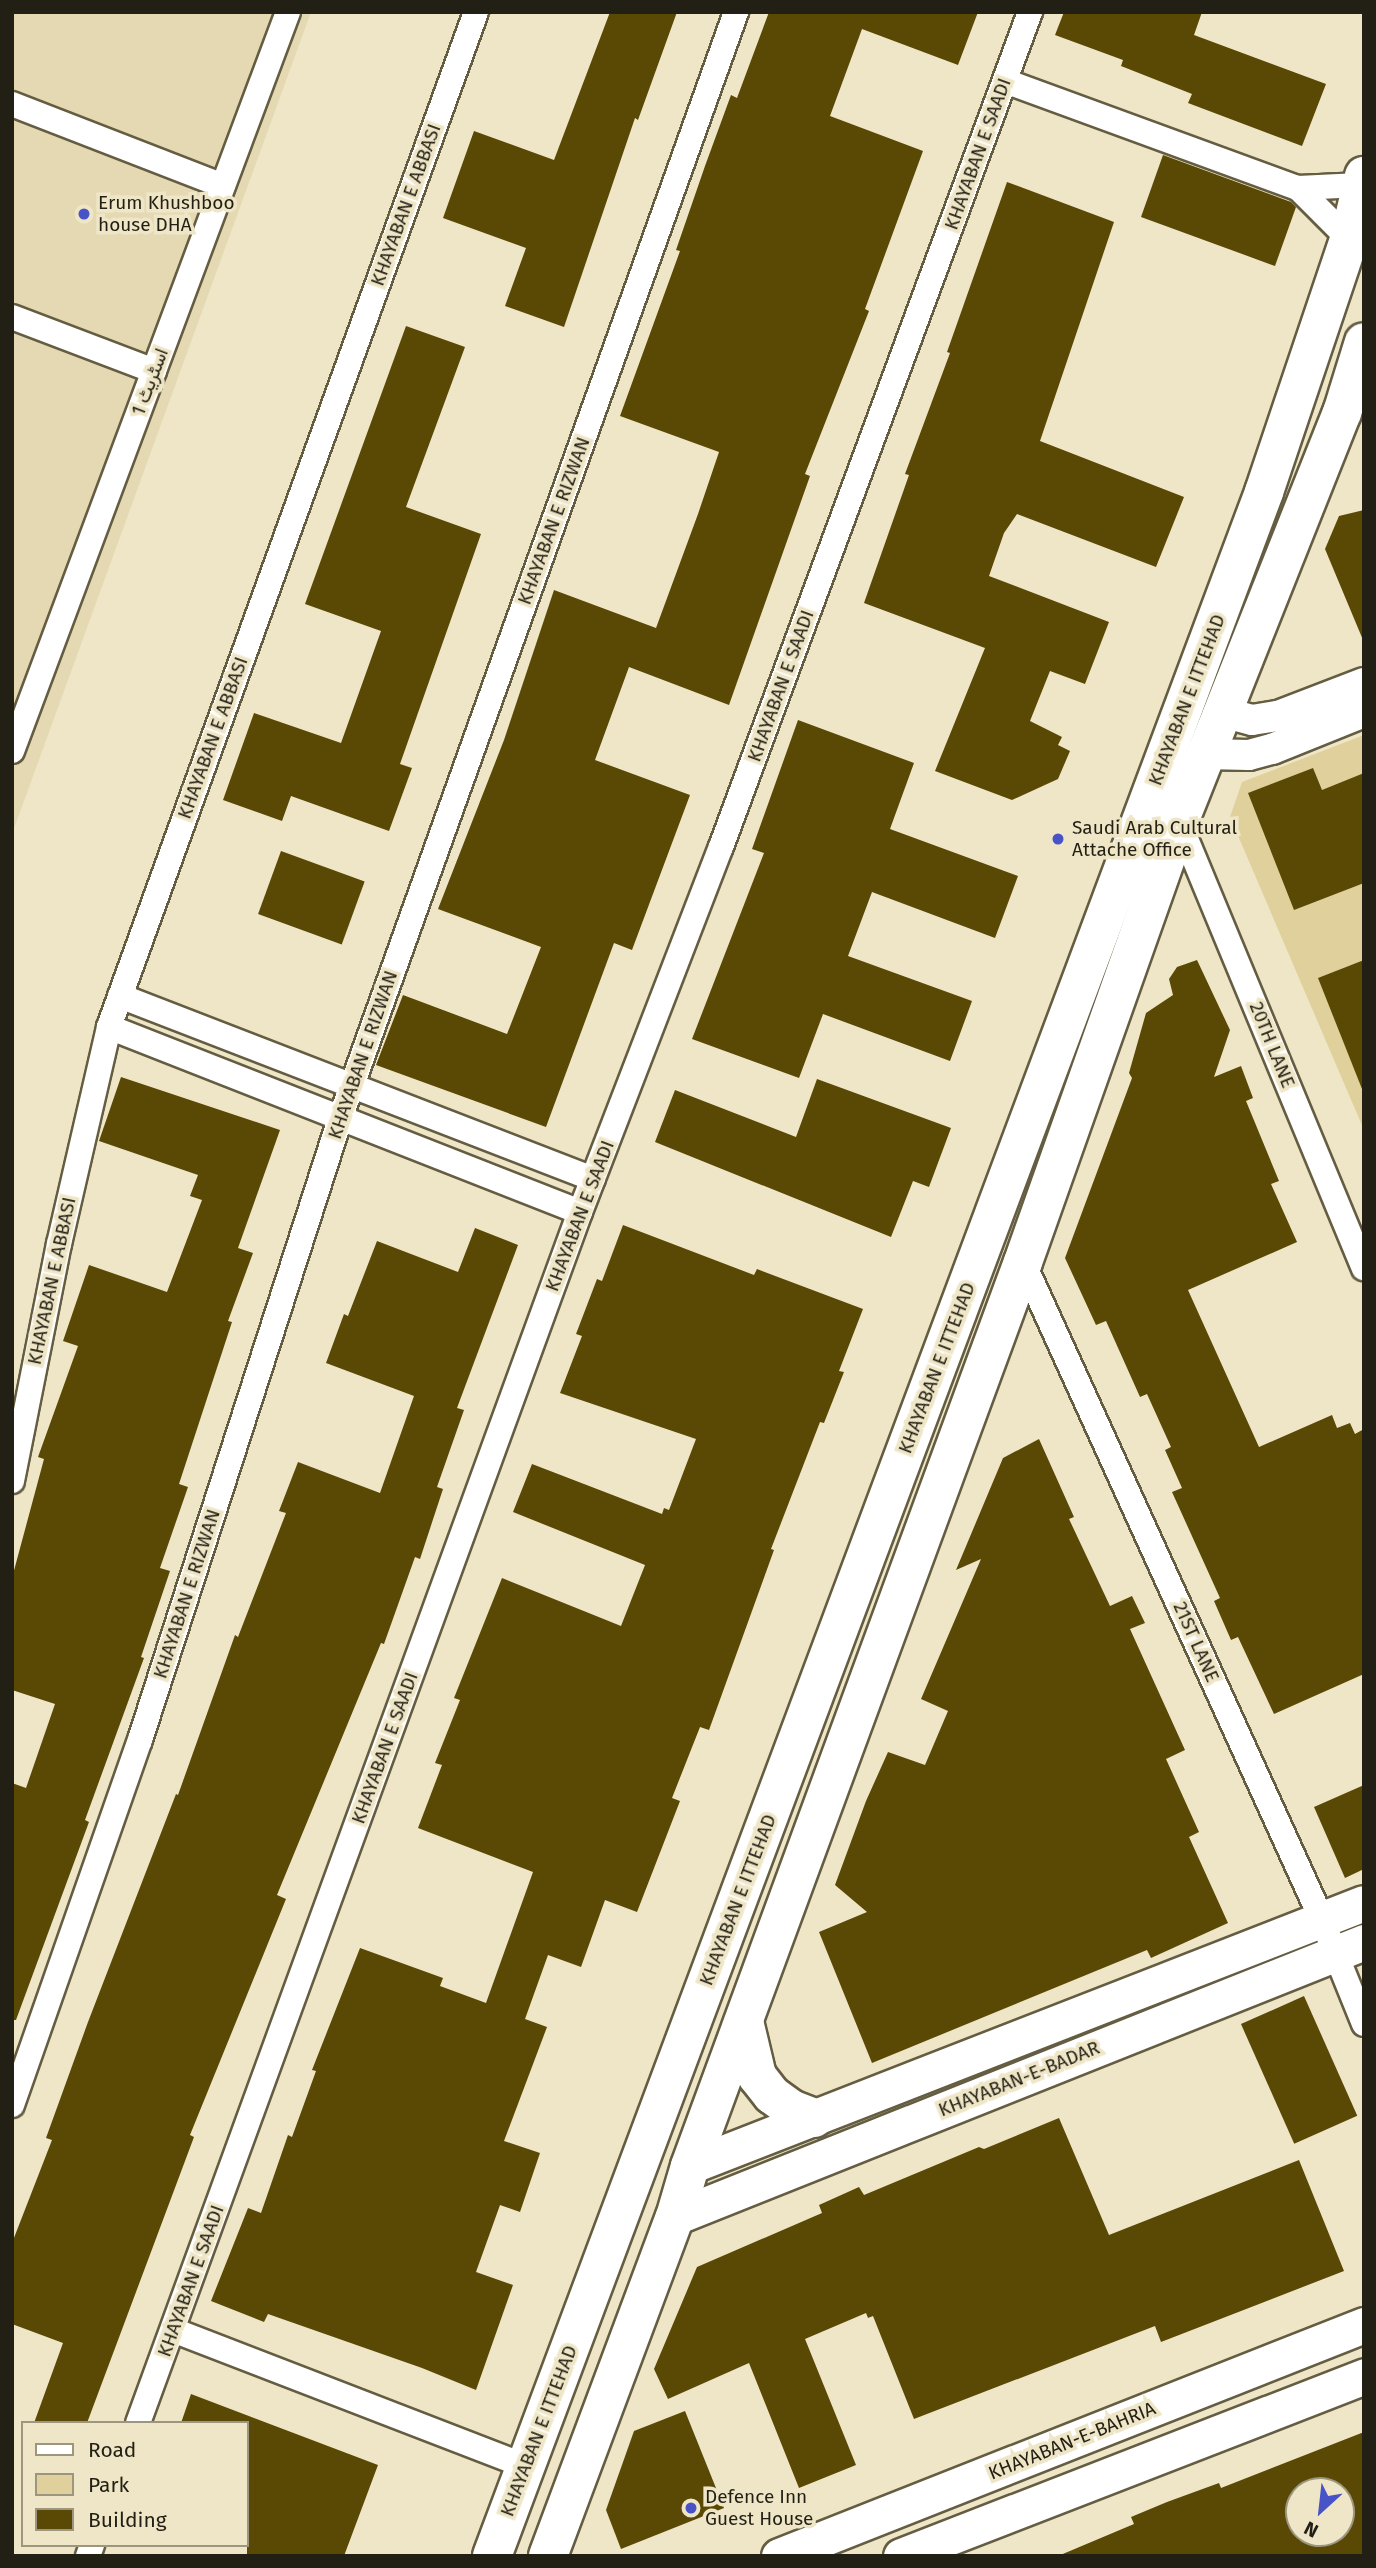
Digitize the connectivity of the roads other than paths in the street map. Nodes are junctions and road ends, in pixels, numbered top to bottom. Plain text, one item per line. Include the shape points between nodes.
1 (288, 12) edge
2 (476, 12) edge
3 (736, 12) edge
4 (1030, 12) edge
5 (1005, 81) junction
6 (12, 104) edge
7 (1363, 183) edge
8 (223, 186) junction
9 (1298, 188) junction
10 (1356, 242) edge
11 (12, 317) edge
12 (1364, 342) edge
13 (154, 371) junction
14 (1364, 379) edge
15 (1342, 413) junction
16 (1364, 682) edge
17 (1222, 712) junction
18 (1364, 712) edge
19 (12, 751) edge
20 (1205, 754) junction
21 (1179, 822) junction
22 (120, 996) junction
23 (109, 1027) junction
24 (352, 1085) junction
25 (341, 1116) junction
26 (593, 1179) junction
27 (580, 1212) junction
28 (1023, 1262) junction
29 (1364, 1268) edge
30 (12, 1481) edge
31 (1364, 1903) edge
32 (1322, 1920) junction
33 (1349, 1947) edge
34 (744, 2021) junction
35 (1364, 2024) edge
36 (12, 2105) edge
37 (814, 2118) junction
38 (690, 2166) junction
39 (675, 2217) junction
40 (1364, 2325) edge
41 (173, 2330) junction
42 (1364, 2376) edge
43 (613, 2381) junction
44 (139, 2421) edge
45 (526, 2466) junction
46 (492, 2556) edge
47 (548, 2556) edge
48 (561, 2556) edge
49 (779, 2556) edge
50 (901, 2556) edge

1 - 8 street, اسٹریٹ 1
2 - 22 street, KHAYABAN E ABBASI
3 - 24 street, KHAYABAN E RIZWAN
4 - 5 street, KHAYABAN E SAADI
5 - 9 street
5 - 26 street, KHAYABAN E SAADI
6 - 8 street
7 - 9 street
7 - 10 main road, KHAYABAN E ITTEHAD
8 - 13 street, اسٹریٹ 1
9 - 10 street
10 - 45 main road, KHAYABAN E ITTEHAD
11 - 13 street
12 - 15 main road, KHAYABAN E ITTEHAD
13 - 19 street, اسٹریٹ 1
14 - 15 main road
15 - 17 main road, KHAYABAN E ITTEHAD
16 - 17 street via 1278,716 1252,720
17 - 20 main road, KHAYABAN E ITTEHAD
18 - 20 street via 1272,750 1248,755
20 - 21 main road, KHAYABAN E ITTEHAD
21 - 28 main road, KHAYABAN E ITTEHAD
21 - 29 street, 20TH LANE
22 - 23 street, KHAYABAN E ABBASI
22 - 24 street
23 - 25 street
23 - 30 street, KHAYABAN E ABBASI via 59,1244
24 - 25 street, KHAYABAN E RIZWAN
24 - 26 street
25 - 27 street
25 - 36 street, KHAYABAN E RIZWAN via 140,1740
26 - 27 street, KHAYABAN E SAADI
27 - 41 street, KHAYABAN E SAADI
28 - 32 street, 21ST LANE
28 - 34 main road, KHAYABAN E ITTEHAD
31 - 32 main road, KHAYABAN-E-BADAR
32 - 33 street, 21ST LANE
32 - 37 main road, KHAYABAN-E-BADAR
33 - 35 street, 21ST LANE
33 - 39 main road, KHAYABAN-E-BADAR
34 - 37 main road via 757,2076 772,2095
34 - 38 main road, KHAYABAN E ITTEHAD
37 - 38 main road, KHAYABAN-E-BADAR
38 - 39 main road, KHAYABAN E ITTEHAD
39 - 43 main road, KHAYABAN E ITTEHAD
40 - 49 main road, KHAYABAN-E-BAHRIA
41 - 44 street, KHAYABAN E SAADI
41 - 45 street
42 - 50 main road
43 - 47 main road, KHAYABAN E ITTEHAD
43 - 48 main road via 620,2407
45 - 46 main road, KHAYABAN E ITTEHAD

